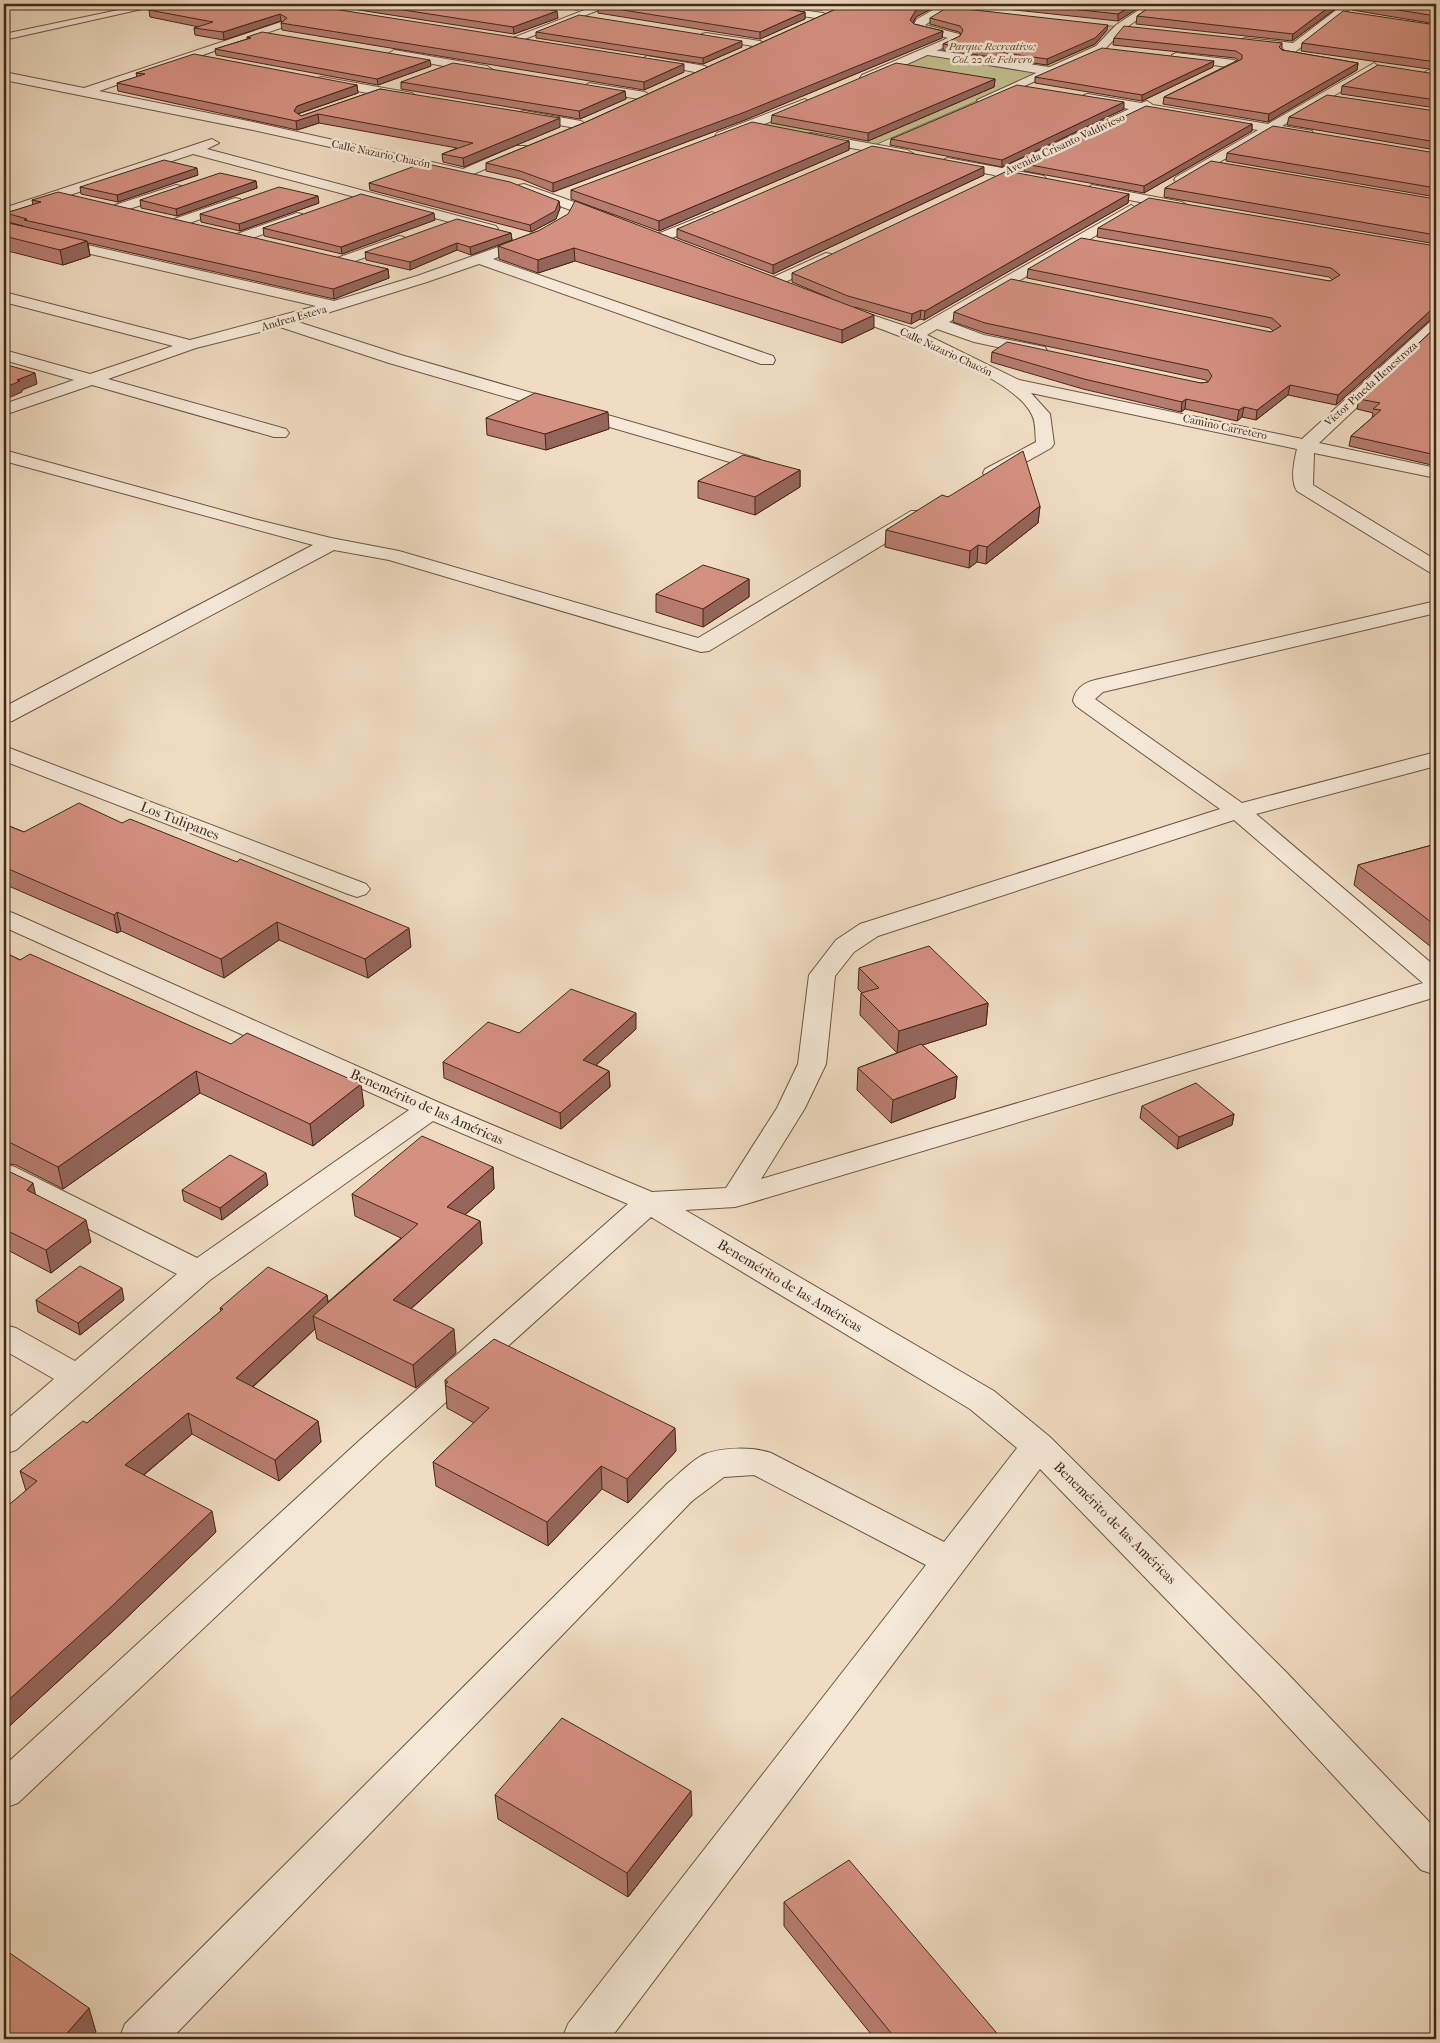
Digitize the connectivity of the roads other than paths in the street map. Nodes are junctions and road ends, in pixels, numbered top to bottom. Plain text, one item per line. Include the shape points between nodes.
1 (23, 4) edge
2 (159, 4) edge
3 (345, 4) edge
4 (609, 4) edge
5 (737, 4) edge
6 (1155, 4) edge
7 (1350, 4) edge
8 (299, 5) edge
9 (948, 5) edge
10 (4, 8) edge
11 (964, 9) edge
12 (328, 10) junction
13 (837, 10) edge
14 (550, 11) edge
15 (1340, 12) junction
16 (356, 14) edge
17 (578, 16) junction
18 (823, 16) junction
19 (1360, 16) edge
20 (606, 20) edge
21 (805, 24) edge
22 (1101, 25) edge
23 (1120, 27) junction
24 (1140, 29) edge
25 (262, 32) junction
26 (489, 34) edge
27 (698, 34) edge
28 (4, 37) edge
29 (290, 37) edge
30 (517, 39) junction
31 (1237, 40) edge
32 (545, 43) edge
33 (1100, 48) junction
34 (1120, 50) edge
35 (1291, 51) junction
36 (926, 52) junction
37 (385, 53) edge
38 (740, 54) edge
39 (195, 56) junction
40 (1167, 56) edge
41 (1306, 57) edge
42 (639, 59) edge
43 (214, 60) edge
44 (451, 64) junction
45 (1354, 64) edge
46 (895, 65) junction
47 (914, 68) edge
48 (1049, 71) junction
49 (500, 72) edge
50 (424, 74) edge
51 (4, 76) edge
52 (1209, 76) edge
53 (312, 79) edge
54 (120, 81) junction
55 (406, 81) edge
56 (679, 81) edge
57 (988, 81) edge
58 (850, 84) edge
59 (140, 85) edge
60 (577, 85) edge
61 (1016, 86) junction
62 (1042, 90) edge
63 (380, 91) junction
64 (84, 92) junction
65 (1077, 96) edge
66 (1168, 96) edge
67 (1323, 96) junction
68 (427, 99) edge
69 (814, 99) edge
70 (356, 100) edge
71 (1342, 100) edge
72 (971, 105) edge
73 (621, 107) edge
74 (1143, 107) junction
75 (514, 114) edge
76 (271, 118) edge
77 (751, 125) junction
78 (253, 126) junction
79 (1269, 128) junction
80 (778, 130) edge
81 (797, 134) edge
82 (554, 136) edge
83 (1318, 136) edge
84 (888, 140) edge
85 (706, 142) edge
86 (537, 143) edge
87 (870, 147) junction
88 (195, 150) junction
89 (852, 155) edge
90 (918, 156) edge
91 (475, 157) edge
92 (937, 160) edge
93 (494, 161) junction
94 (1208, 164) junction
95 (246, 165) junction
96 (1227, 167) edge
97 (466, 173) junction
98 (1004, 173) junction
99 (219, 174) edge
100 (491, 179) edge
101 (300, 180) junction
102 (986, 181) edge
103 (507, 182) edge
104 (1052, 182) edge
105 (192, 184) edge
106 (1080, 187) edge
107 (272, 189) edge
108 (60, 195) junction
109 (360, 195) junction
110 (570, 198) junction
111 (244, 199) edge
112 (85, 200) edge
113 (1146, 200) junction
114 (103, 204) edge
115 (332, 205) edge
116 (120, 208) junction
117 (1195, 208) edge
118 (314, 211) edge
119 (724, 211) edge
120 (4, 214) edge
121 (145, 214) edge
122 (162, 218) edge
123 (454, 220) junction
124 (180, 222) junction
125 (563, 222) edge
126 (624, 225) edge
127 (206, 228) edge
128 (4, 230) edge
129 (548, 231) edge
130 (224, 232) edge
131 (642, 232) edge
132 (242, 237) junction
133 (660, 238) junction
134 (533, 239) junction
135 (1079, 240) junction
136 (269, 243) edge
137 (1098, 243) edge
138 (678, 245) edge
139 (836, 252) edge
140 (324, 256) edge
141 (477, 258) junction
142 (342, 261) junction
143 (368, 267) edge
144 (395, 273) dead end
145 (757, 275) edge
146 (422, 279) junction
147 (1008, 281) junction
148 (774, 282) junction
149 (1027, 285) edge
150 (791, 289) edge
151 (4, 297) edge
152 (825, 303) edge
153 (335, 306) junction
154 (281, 322) junction
155 (936, 323) junction
156 (1436, 325) edge
157 (915, 336) junction
158 (190, 345) junction
159 (4, 355) edge
160 (1056, 355) edge
161 (767, 360) dead end
162 (88, 379) junction
163 (1014, 384) junction
164 (4, 410) edge
165 (280, 433) dead end
166 (1307, 444) junction
167 (4, 455) edge
168 (753, 463) edge
169 (1436, 472) edge
170 (978, 480) edge
171 (936, 504) edge
172 (331, 544) junction
173 (1436, 568) edge
174 (1436, 607) edge
175 (4, 716) edge
176 (4, 753) edge
177 (1436, 759) edge
178 (1238, 811) junction
179 (357, 889) dead end
180 (4, 918) edge
181 (1436, 981) edge
182 (1436, 988) edge
183 (430, 1109) junction
184 (4, 1174) edge
185 (735, 1197) junction
186 (649, 1202) junction
187 (200, 1272) junction
188 (4, 1336) edge
189 (77, 1377) junction
190 (4, 1441) edge
191 (1038, 1446) junction
192 (950, 1561) junction
193 (4, 1791) edge
194 (1436, 1857) edge
195 (141, 2039) edge
196 (584, 2039) edge

1 - 10 lane
2 - 28 lane
3 - 12 street
4 - 17 street
5 - 18 street
6 - 23 street
7 - 15 street
8 - 12 street
9 - 11 street
9 - 36 street via 921,21 918,27 954,36 954,39
12 - 16 street
12 - 25 street
13 - 18 street
14 - 17 street
15 - 19 street
15 - 35 street
17 - 20 street
17 - 30 street
18 - 21 street
22 - 23 street
23 - 24 street
23 - 33 street
25 - 29 street
25 - 39 street
26 - 30 street
27 - 38 street via 765,42
30 - 32 street
30 - 44 street
31 - 35 street
33 - 34 street
33 - 48 street
35 - 41 street
36 - 46 street
36 - 48 street
37 - 44 street
39 - 43 street
39 - 54 street
40 - 52 street via 1234,64
42 - 56 street via 709,68
44 - 49 street
44 - 50 street
45 - 67 street via 1378,68
46 - 47 street
46 - 58 street
48 - 61 street
51 - 64 street, Calle Nazario Chacón
53 - 63 street
54 - 59 street
54 - 64 street
55 - 63 street
57 - 61 street
60 - 73 street via 649,94
61 - 62 street
61 - 72 street
63 - 68 street
63 - 70 street
64 - 78 street, Calle Nazario Chacón
65 - 74 street
66 - 74 street, Avenida Crisanto Valdivieso
67 - 71 street
67 - 79 street
69 - 77 street
74 - 79 street
74 - 98 street, Avenida Crisanto Valdivieso
75 - 82 street via 585,123
76 - 78 street
77 - 80 street
77 - 85 street
78 - 88 street
78 - 97 street, Calle Nazario Chacón
79 - 83 street
79 - 94 street
81 - 87 street
84 - 87 street
86 - 93 street
87 - 89 street
87 - 90 street
88 - 95 street
88 - 108 street
91 - 93 street
92 - 98 street
93 - 97 street
94 - 96 street
94 - 113 street
95 - 99 street
95 - 101 street
97 - 100 street, Calle Nazario Chacón
98 - 102 street, Avenida Crisanto Valdivieso
98 - 104 street
101 - 107 street
101 - 109 street
103 - 110 street via 552,198
105 - 116 street
106 - 113 street
108 - 112 street
108 - 120 street
109 - 115 street
109 - 123 street
110 - 125 street
110 - 126 street
111 - 124 street
113 - 117 street
113 - 135 street
114 - 116 street
116 - 121 street
118 - 132 street
119 - 133 street
122 - 124 street
123 - 134 street
123 - 142 street
124 - 127 street
128 - 153 street
129 - 134 street, Andrea Esteva
130 - 132 street
131 - 133 street
132 - 136 street
133 - 138 street
134 - 141 street, Andrea Esteva
135 - 137 street
135 - 147 street
139 - 148 street
140 - 142 street
141 - 146 street, Andrea Esteva
141 - 161 street
142 - 143 street
144 - 146 street
145 - 148 street
146 - 153 street, Andrea Esteva
147 - 149 street
147 - 155 street
148 - 150 street
151 - 158 street
152 - 157 street, Calle Nazario Chacón
153 - 154 street, Andrea Esteva
154 - 158 street, Andrea Esteva
154 - 168 street via 395,359
155 - 157 street
155 - 160 street via 980,339
156 - 166 street, Víctor Pineda Henestroza
157 - 163 street, Calle Nazario Chacón
158 - 162 street, Andrea Esteva
159 - 162 street
162 - 164 street, Andrea Esteva
162 - 165 street
163 - 166 street, Camino Carretero
163 - 170 street, Calle Nazario Chacón via 1041,414 1045,444
166 - 169 street, Camino Carretero
166 - 173 street via 1303,460 1304,487
167 - 172 street
171 - 172 street via 702,646 392,555
172 - 175 street
174 - 178 street via 1095,687 1085,694 1084,701
176 - 179 street, Los Tulipanes
177 - 178 street
178 - 181 street
178 - 185 street via 869,930 846,946 822,975 812,1064 791,1108
180 - 183 street, Benemérito de las Américas
182 - 185 street
183 - 186 street, Benemérito de las Américas
183 - 187 street
184 - 187 street
185 - 186 street
186 - 191 street, Benemérito de las Américas via 982,1400
186 - 193 street via 372,1449
187 - 189 street
188 - 189 street
189 - 190 street
191 - 192 street
191 - 194 street, Benemérito de las Américas via 1272,1683
192 - 195 street via 759,1462 716,1464 680,1492
192 - 196 street

